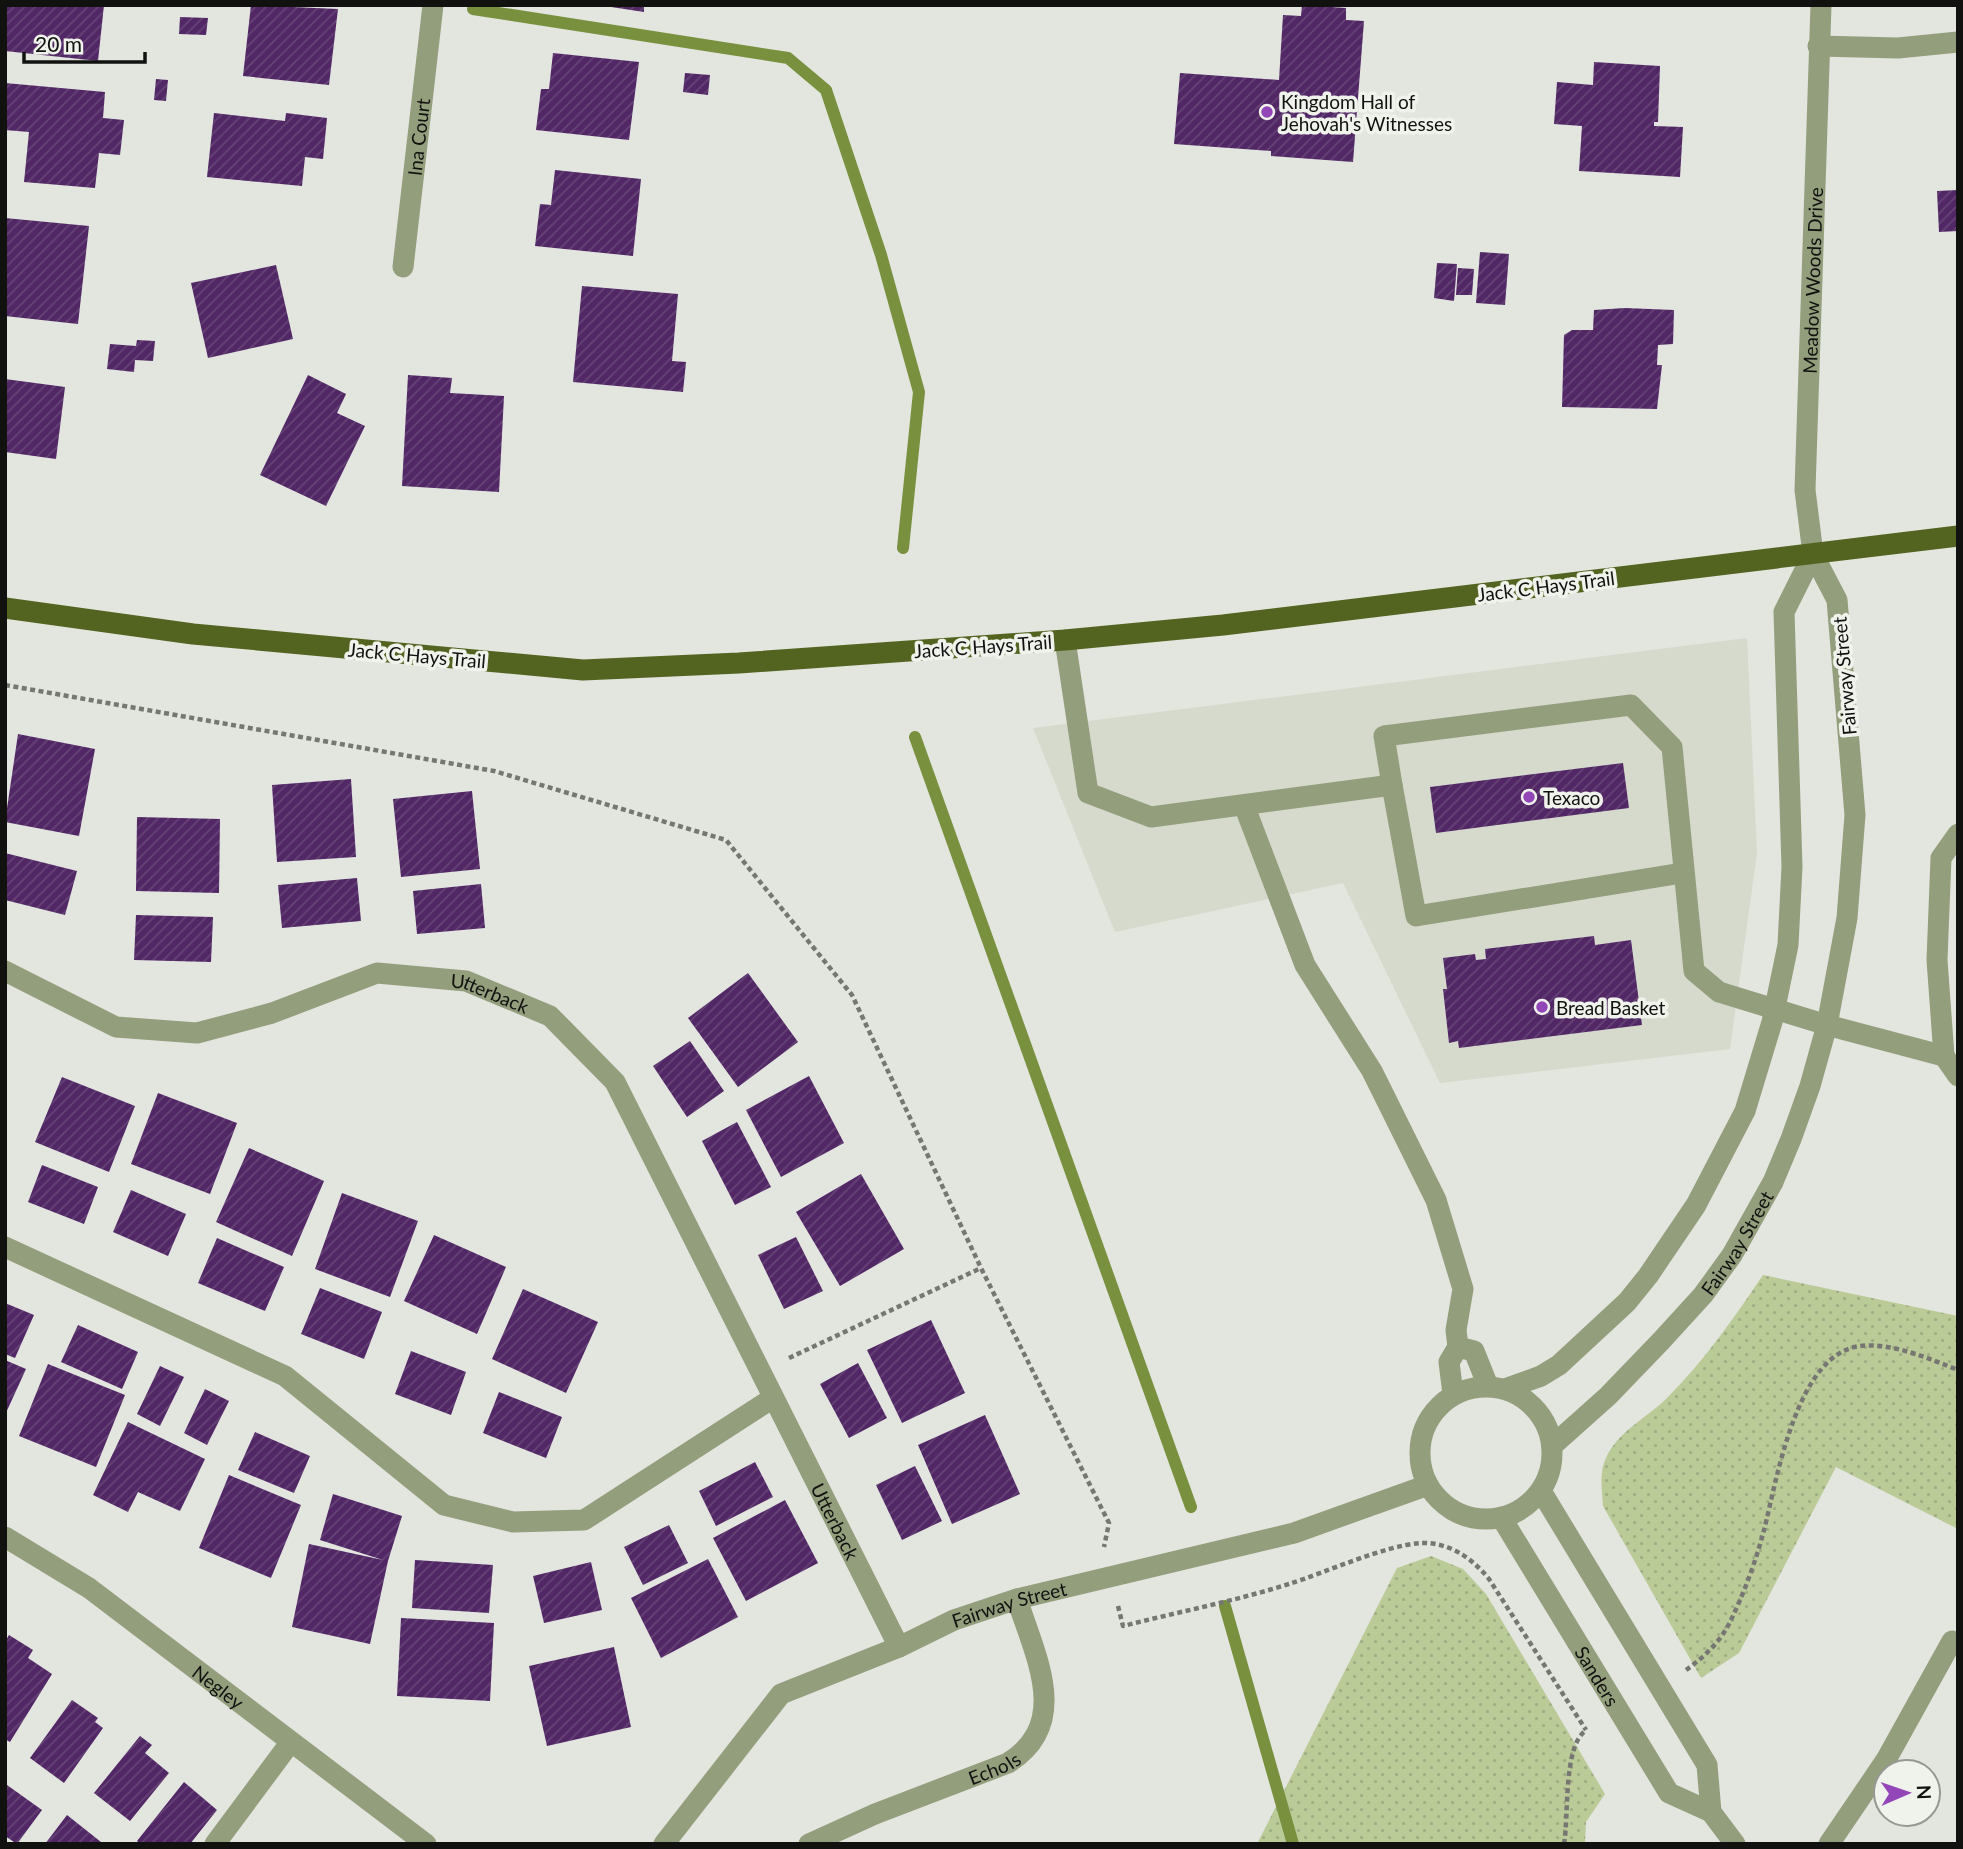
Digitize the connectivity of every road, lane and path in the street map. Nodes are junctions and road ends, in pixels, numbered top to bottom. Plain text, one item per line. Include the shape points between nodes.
1 (433, 5) edge
2 (1821, 5) edge
3 (1958, 42) edge
4 (1818, 46) junction
5 (403, 267) dead end
6 (1958, 536) edge
7 (1813, 554) junction
8 (5, 608) edge
9 (1065, 640) junction
10 (5, 685) edge
11 (1392, 785) junction
12 (1244, 805) junction
13 (1958, 834) edge
14 (1682, 873) junction
15 (5, 971) edge
16 (1775, 1010) junction
17 (1827, 1026) junction
18 (1944, 1056) junction
19 (1958, 1076) edge
20 (5, 1247) edge
21 (981, 1268) junction
22 (1458, 1347) junction
23 (1958, 1370) edge
24 (760, 1372) junction
25 (1497, 1387) junction
26 (1453, 1394) junction
27 (773, 1398) junction
28 (1552, 1446) junction
29 (1428, 1485) junction
30 (1541, 1491) junction
31 (1501, 1517) junction
32 (5, 1537) edge
33 (1111, 1577) junction
34 (1017, 1599) junction
35 (1952, 1641) dead end
36 (899, 1647) junction
37 (1661, 1686) junction
38 (1620, 1710) junction
39 (1586, 1730) junction
40 (290, 1743) junction
41 (1711, 1812) junction
42 (215, 1844) edge
43 (426, 1844) edge
44 (664, 1844) edge
45 (809, 1844) edge
46 (1564, 1844) edge
47 (1735, 1844) edge
48 (1829, 1844) edge

1 - 5 street, Ina Court
2 - 4 street, Meadow Woods Drive
3 - 4 street via 1898,48
4 - 7 street, Meadow Woods Drive via 1805,490
6 - 7 main road, Jack C Hays Trail
7 - 9 main road, Jack C Hays Trail
7 - 16 street via 1783,612 1792,879 1788,945
7 - 17 street, Fairway Street via 1837,600 1855,815 1847,918
8 - 9 main road, Jack C Hays Trail via 193,634 583,670
9 - 12 street via 1088,793 1151,817
10 - 21 path via 494,771 726,840 852,995
11 - 12 street
11 - 14 street via 1416,916
11 - 14 street via 1384,736 1631,705 1672,747
12 - 22 street via 1306,965 1372,1071 1436,1200 1463,1289
13 - 18 street via 1941,858 1937,960
14 - 16 street via 1694,971 1719,992
15 - 24 street, Utterback via 116,1027 197,1033 272,1013 377,973 466,981 550,1016 615,1082
16 - 17 street
16 - 25 street via 1745,1111 1719,1165 1648,1276 1627,1302 1559,1365 1541,1376
17 - 18 street
17 - 28 street, Fairway Street via 1791,1139 1732,1255 1661,1341
18 - 19 street
20 - 27 street via 285,1377 444,1505 513,1522 584,1520
21 - 24 path
21 - 33 path via 1109,1523 1104,1543
22 - 25 street via 1474,1351
22 - 26 street via 1449,1362
23 - 37 path via 1899,1350 1859,1346 1823,1368 1809,1386 1792,1424 1763,1532 1728,1626 1700,1660
24 - 27 street, Utterback
25 - 26 street
25 - 28 street via 1522,1396 1536,1408
26 - 29 street via 1428,1420 1421,1437 1420,1455
27 - 36 street, Utterback
28 - 30 street via 1549,1475
29 - 31 street via 1443,1504 1459,1514 1476,1519
29 - 33 street, Fairway Street via 1307,1529
30 - 31 street via 1528,1505
30 - 37 street
31 - 38 street, Sanders
32 - 40 street, Negley via 89,1588
33 - 34 street, Fairway Street
33 - 39 path via 1123,1626 1286,1585 1400,1548 1447,1546 1476,1563 1489,1579
34 - 36 street, Fairway Street via 954,1620
34 - 45 street, Echols via 1045,1700 1043,1723 1024,1754
35 - 48 street via 1886,1759
36 - 44 street, Fairway Street via 781,1694
37 - 41 street via 1707,1765
38 - 39 path
38 - 41 street, Sanders via 1669,1793
39 - 46 path via 1572,1755
40 - 42 street
40 - 43 street, Negley
41 - 47 street, Sanders

